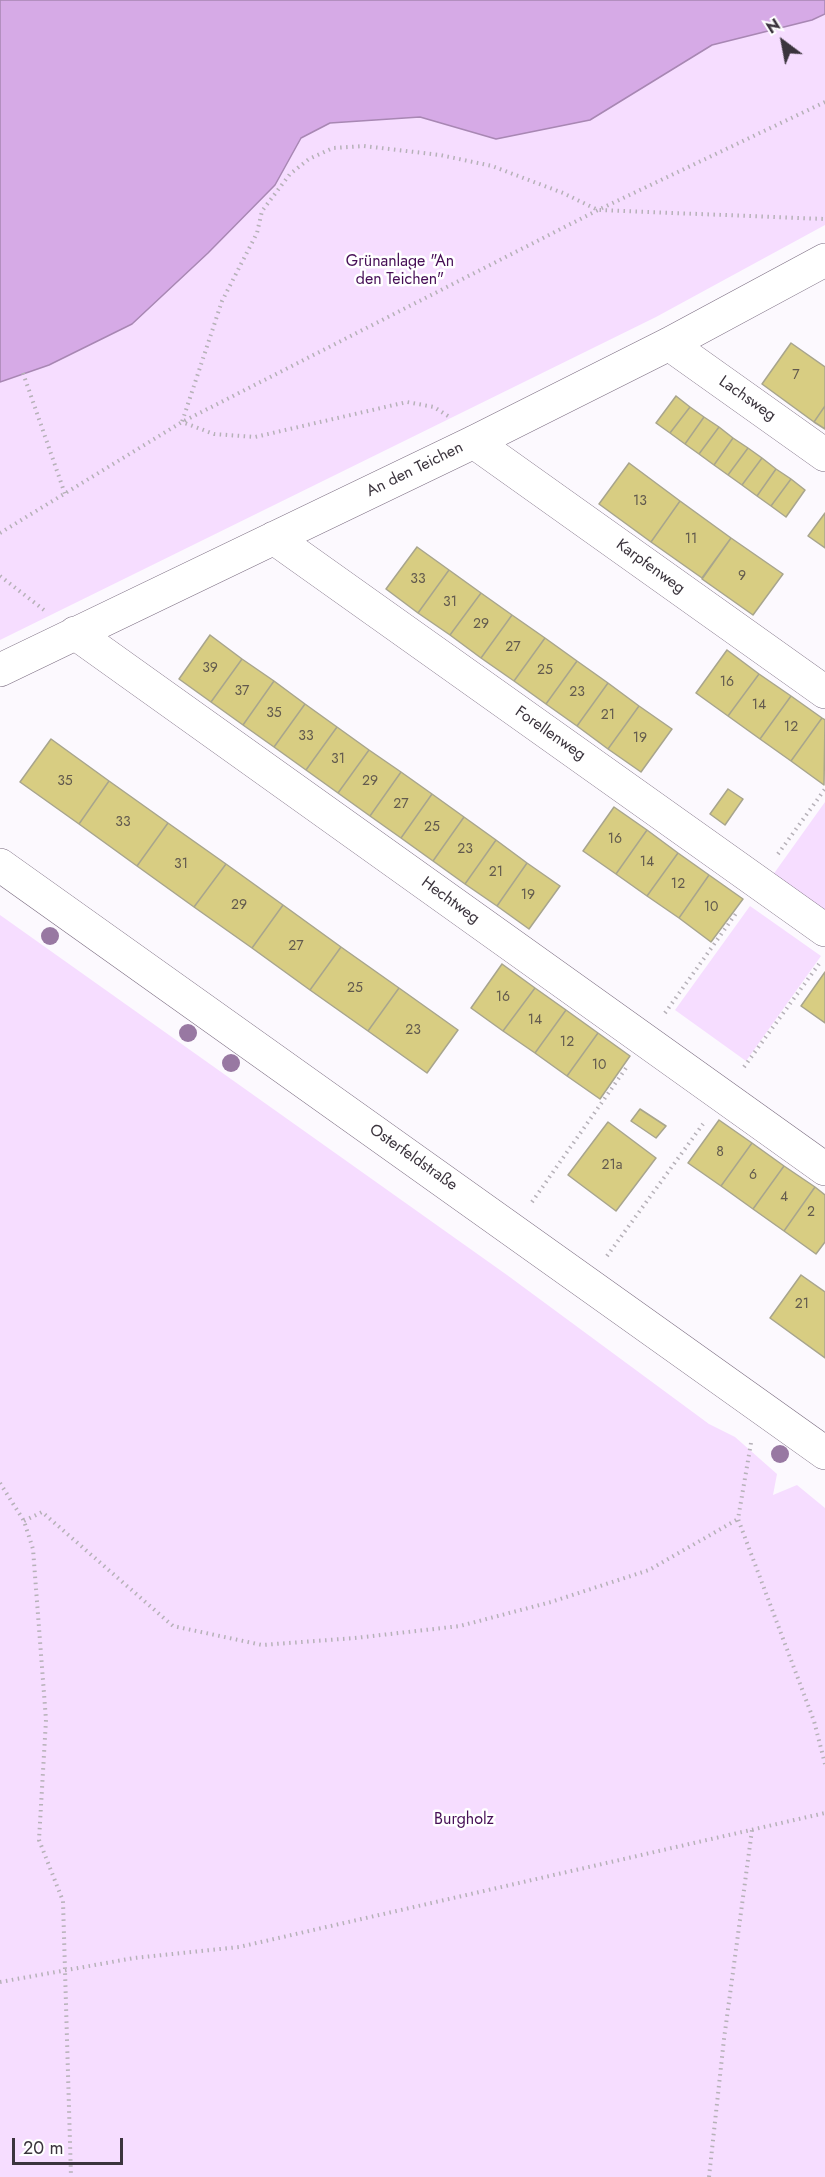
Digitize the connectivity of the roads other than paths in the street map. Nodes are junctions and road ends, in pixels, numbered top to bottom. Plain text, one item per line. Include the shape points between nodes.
1 (825, 260) edge
2 (669, 344) junction
3 (474, 442) junction
4 (825, 455) edge
5 (274, 537) junction
6 (75, 633) junction
7 (0, 670) edge
8 (825, 692) edge
9 (0, 865) edge
10 (825, 930) edge
11 (825, 1169) edge
12 (825, 1454) edge

1 - 2 street, An den Teichen
2 - 3 street, An den Teichen
2 - 4 street, Lachsweg
3 - 5 street, An den Teichen
3 - 8 street, Karpfenweg
5 - 6 street, An den Teichen
5 - 10 street, Forellenweg
6 - 7 street, An den Teichen
6 - 11 street, Hechtweg
9 - 12 street, Osterfeldstraße

